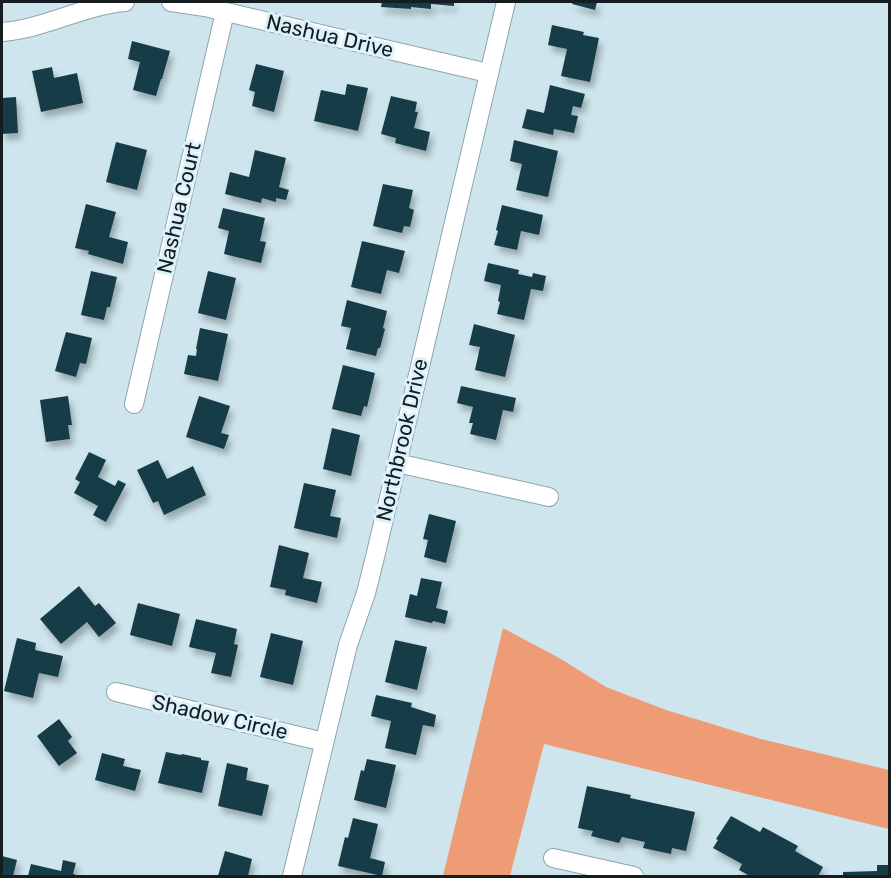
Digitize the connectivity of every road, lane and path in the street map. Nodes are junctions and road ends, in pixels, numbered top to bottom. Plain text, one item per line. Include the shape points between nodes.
1 (125, 2) edge
2 (171, 2) edge
3 (506, 2) edge
4 (225, 12) junction
5 (2, 32) edge
6 (488, 73) junction
7 (134, 405) dead end
8 (397, 463) junction
9 (549, 497) dead end
10 (116, 692) dead end
11 (324, 742) junction
12 (553, 858) dead end
13 (610, 874) edge
14 (292, 876) edge
15 (634, 876) edge

1 - 5 street
2 - 4 street, Nashua Drive
3 - 6 street, Northbrook Drive
4 - 6 street, Nashua Drive
4 - 7 street, Nashua Court
6 - 8 street, Northbrook Drive
8 - 9 street
8 - 11 street, Northbrook Drive
10 - 11 street, Shadow Circle
11 - 14 street, Northbrook Drive
12 - 13 street
13 - 15 street

